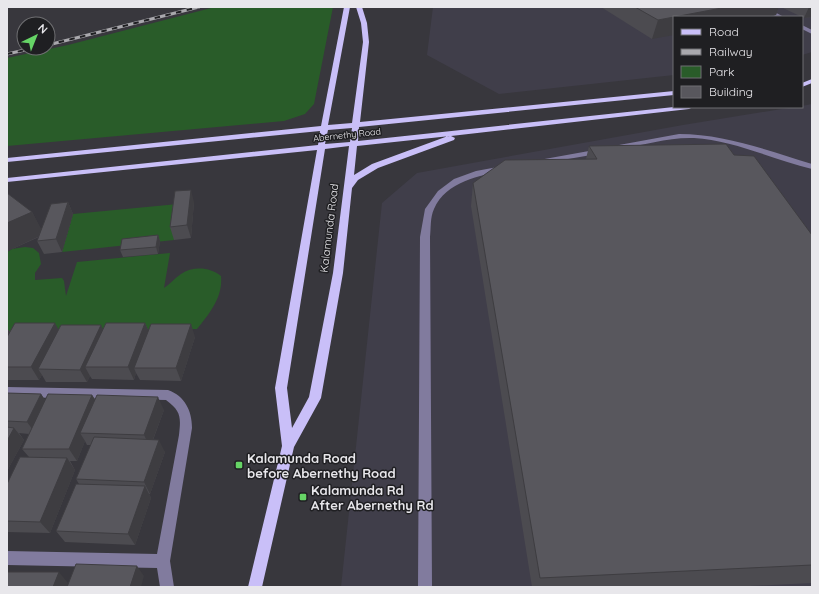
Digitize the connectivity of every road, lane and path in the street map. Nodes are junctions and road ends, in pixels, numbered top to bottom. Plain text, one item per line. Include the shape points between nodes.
1 (347, 7) edge
2 (359, 7) edge
3 (761, 7) edge
4 (779, 16) edge
5 (803, 28) edge
6 (812, 32) edge
7 (812, 80) edge
8 (803, 85) edge
9 (673, 93) edge
10 (680, 108) edge
11 (355, 125) junction
12 (325, 128) junction
13 (466, 132) junction
14 (353, 144) junction
15 (322, 148) junction
16 (7, 160) edge
17 (533, 163) edge
18 (510, 167) edge
19 (812, 167) edge
20 (7, 180) edge
21 (348, 187) junction
22 (7, 392) edge
23 (288, 446) junction
24 (7, 558) edge
25 (163, 561) junction
26 (167, 587) edge
27 (255, 587) edge
28 (425, 587) edge

1 - 12 main road, Kalamunda Road
2 - 11 main road, Kalamunda Road via 366,42
3 - 4 street
5 - 6 street
7 - 8 main road
9 - 11 main road, Abernethy Road
10 - 13 main road, Abernethy Road
11 - 12 main road, Abernethy Road
11 - 14 main road, Kalamunda Road
12 - 15 main road, Kalamunda Road
12 - 16 main road, Abernethy Road
13 - 14 main road, Abernethy Road
13 - 21 main road via 375,166 355,178
14 - 15 main road, Abernethy Road
14 - 21 main road, Kalamunda Road
15 - 20 main road, Abernethy Road
15 - 23 main road, Kalamunda Road via 281,388
17 - 19 street via 679,136 696,136 729,142
18 - 28 street via 479,173 457,181 441,193 429,208 425,237
21 - 23 main road, Kalamunda Road via 338,273 315,398
22 - 25 street via 168,395 181,404 186,419 186,435
23 - 27 main road, Kalamunda Road
24 - 25 street
25 - 26 street

